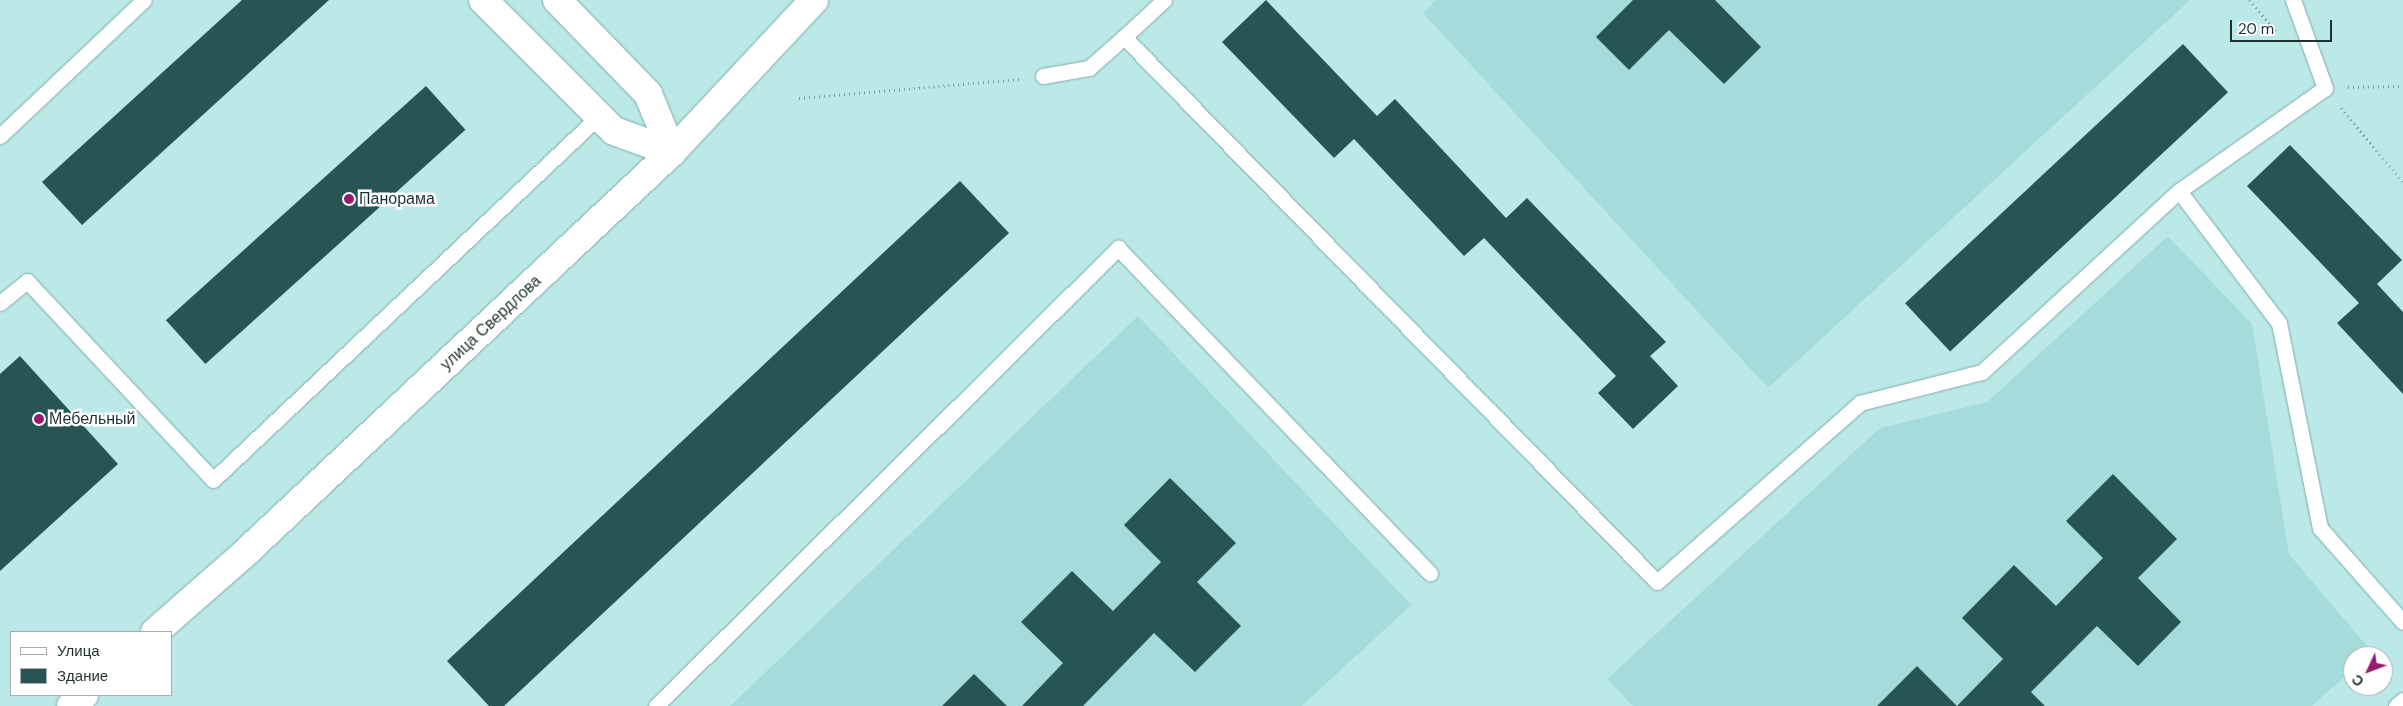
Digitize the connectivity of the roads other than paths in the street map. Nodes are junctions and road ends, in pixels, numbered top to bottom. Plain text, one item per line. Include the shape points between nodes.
1 (144, 0) edge
2 (483, 0) edge
3 (557, 0) edge
4 (814, 0) edge
5 (1164, 0) edge
6 (2294, 0) edge
7 (1124, 38) junction
8 (1043, 76) dead end
9 (600, 116) junction
10 (0, 136) edge
11 (672, 152) junction
12 (2179, 191) junction
13 (0, 303) edge
14 (1430, 573) dead end
15 (2403, 622) edge
16 (157, 631) edge
17 (83, 696) edge
18 (2403, 700) edge
19 (71, 706) edge
20 (656, 706) edge
21 (2396, 706) edge

1 - 10 lane
2 - 9 main road
3 - 11 main road via 648,94
4 - 11 main road, улица Свердлова
5 - 7 lane
6 - 12 lane via 2325,88
7 - 8 lane via 1089,68
7 - 12 lane via 1657,582 1860,403 1982,372
9 - 11 main road via 614,132
9 - 13 lane via 213,480 27,280
11 - 16 main road, улица Свердлова via 243,555
12 - 15 lane via 2279,324 2320,528
14 - 20 lane via 1118,248
17 - 19 main road
18 - 21 lane

